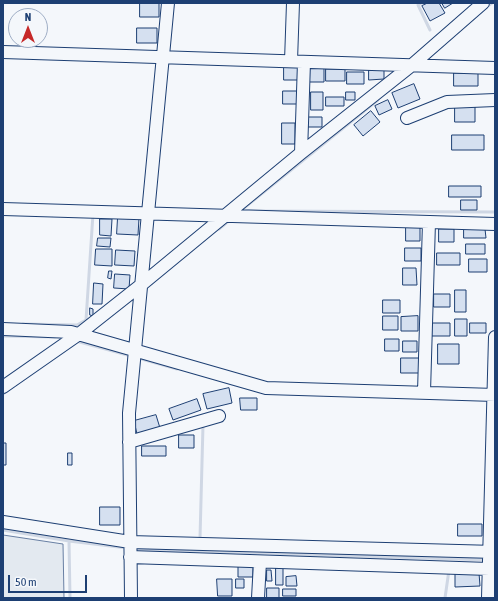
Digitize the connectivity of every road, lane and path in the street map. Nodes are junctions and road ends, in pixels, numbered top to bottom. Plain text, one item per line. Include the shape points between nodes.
1 (168, 3) edge
2 (293, 3) edge
3 (483, 3) edge
4 (3, 52) edge
5 (162, 57) junction
6 (292, 61) junction
7 (304, 62) junction
8 (412, 65) junction
9 (495, 68) edge
10 (495, 100) edge
11 (406, 118) dead end
12 (301, 153) junction
13 (3, 209) edge
14 (148, 214) junction
15 (226, 216) junction
16 (429, 222) junction
17 (495, 224) edge
18 (141, 285) junction
19 (3, 329) edge
20 (79, 334) junction
21 (495, 336) edge
22 (135, 349) junction
23 (3, 387) edge
24 (424, 392) junction
25 (494, 395) edge
26 (218, 416) dead end
27 (129, 442) junction
28 (3, 522) edge
29 (130, 542) junction
30 (492, 552) edge
31 (130, 558) junction
32 (260, 562) junction
33 (489, 569) junction
34 (131, 598) edge
35 (258, 598) edge
36 (488, 598) edge

1 - 5 street
2 - 6 street
3 - 8 street
4 - 5 street
5 - 6 street
5 - 14 street
6 - 7 street
7 - 8 street
7 - 12 street
8 - 9 street
8 - 12 street
10 - 11 street via 447,102
12 - 15 street
13 - 14 street
14 - 15 street
14 - 18 street
15 - 16 street
15 - 18 street
16 - 17 street
16 - 24 street
18 - 20 street
18 - 22 street
19 - 20 street
20 - 22 street
20 - 23 street
21 - 25 street
22 - 24 street via 266,388
22 - 27 street
24 - 25 street
25 - 30 street
26 - 27 street
27 - 29 street
28 - 29 street
29 - 30 street
29 - 31 street
30 - 33 street
31 - 32 street
31 - 34 street
32 - 33 street
32 - 35 street
33 - 36 street

